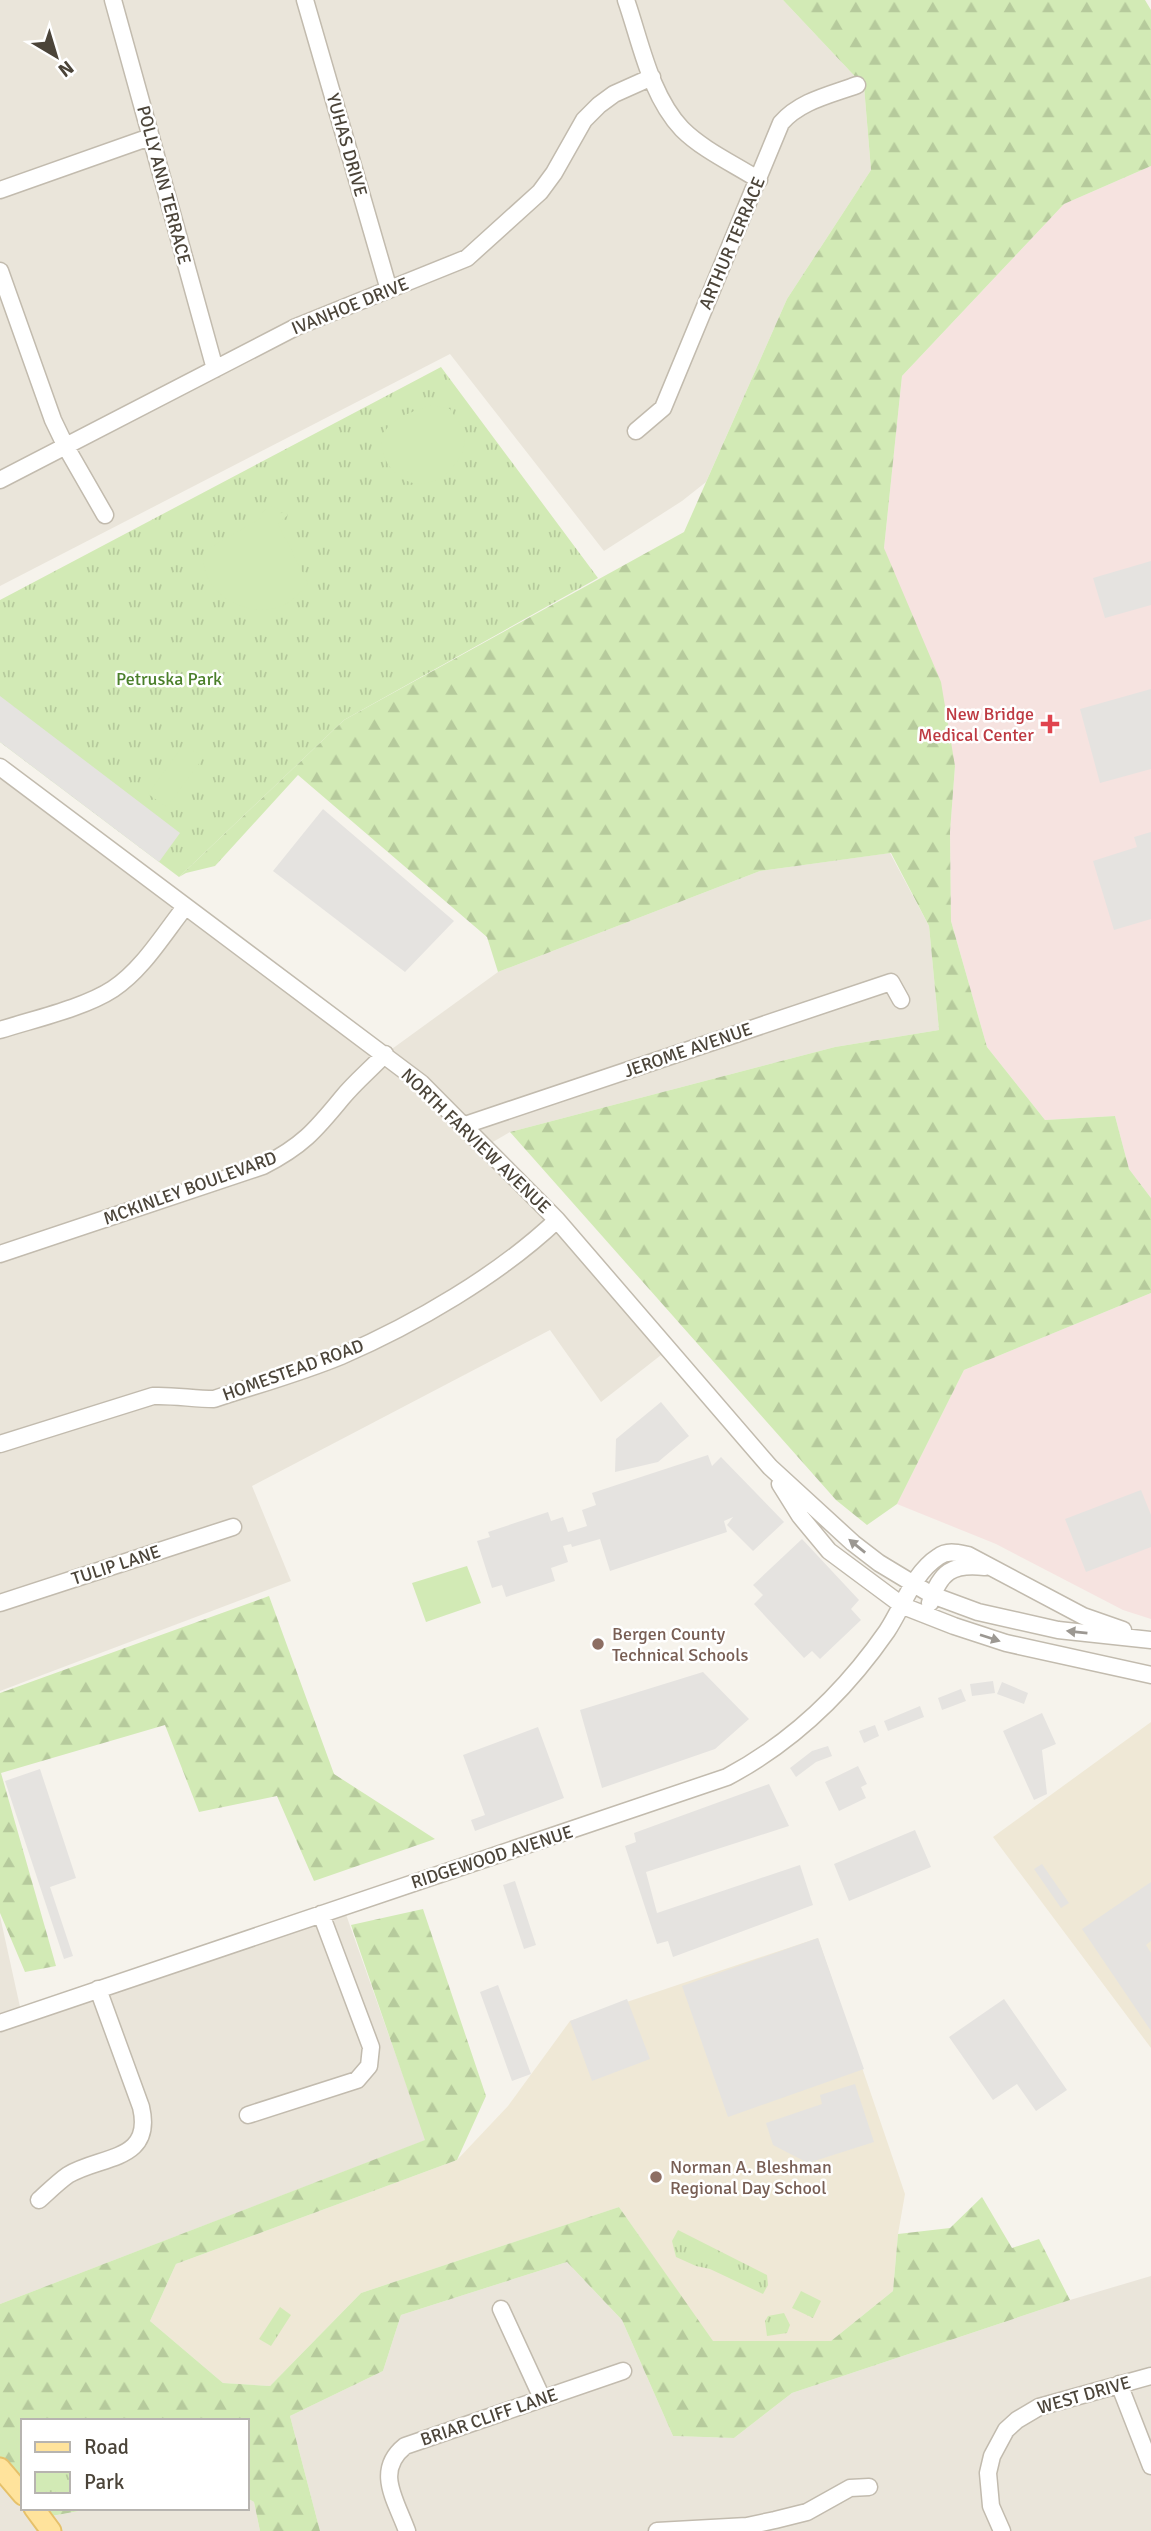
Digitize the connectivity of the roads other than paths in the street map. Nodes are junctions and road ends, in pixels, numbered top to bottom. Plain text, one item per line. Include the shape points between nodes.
1 (113, 0) edge
2 (305, 0) edge
3 (626, 0) edge
4 (652, 77) junction
5 (857, 85) dead end
6 (150, 137) junction
7 (758, 180) junction
8 (0, 190) edge
9 (0, 271) edge
10 (389, 290) junction
11 (215, 369) junction
12 (636, 431) dead end
13 (66, 447) junction
14 (0, 481) edge
15 (105, 514) dead end
16 (0, 767) edge
17 (185, 908) junction
18 (901, 1000) dead end
19 (0, 1030) edge
20 (385, 1054) junction
21 (465, 1125) junction
22 (557, 1220) junction
23 (0, 1254) edge
24 (0, 1444) edge
25 (770, 1467) junction
26 (233, 1527) dead end
27 (991, 1568) junction
28 (913, 1585) junction
29 (932, 1595) junction
30 (0, 1603) edge
31 (903, 1606) junction
32 (926, 1615) junction
33 (1148, 1639) edge
34 (1103, 1663) junction
35 (1151, 1664) edge
36 (1151, 1675) edge
37 (321, 1914) junction
38 (98, 1989) junction
39 (0, 2023) edge
40 (248, 2115) dead end
41 (39, 2200) dead end
42 (501, 2309) dead end
43 (623, 2371) dead end
44 (1151, 2376) edge
45 (1119, 2384) junction
46 (542, 2398) junction
47 (1151, 2466) edge
48 (2, 2475) edge
49 (869, 2487) dead end
50 (21, 2493) edge
51 (35, 2510) edge
52 (51, 2531) edge
53 (407, 2531) edge
54 (657, 2531) edge
55 (1002, 2531) edge

1 - 6 street, POLLY ANN TERRACE
2 - 10 street, YUHAS DRIVE
3 - 4 street
4 - 7 street via 682,128
4 - 10 street, IVANHOE DRIVE via 598,105 540,192 481,248 452,266
5 - 7 street, ARTHUR TERRACE via 806,103 784,120
6 - 8 street
6 - 11 street, POLLY ANN TERRACE
7 - 12 street, ARTHUR TERRACE via 663,408
9 - 13 street
10 - 11 street, IVANHOE DRIVE via 296,327
11 - 13 street, IVANHOE DRIVE
13 - 14 street, IVANHOE DRIVE
13 - 15 street
16 - 17 street, NORTH FARVIEW AVENUE
17 - 19 street via 129,977 113,989
17 - 20 street, NORTH FARVIEW AVENUE
18 - 21 street, JEROME AVENUE via 891,982
20 - 21 street, NORTH FARVIEW AVENUE
20 - 23 street, MCKINLEY BOULEVARD via 320,1126 284,1155
21 - 22 street, NORTH FARVIEW AVENUE
22 - 24 street, HOMESTEAD ROAD via 493,1273 339,1357 214,1399 153,1396
22 - 25 street, NORTH FARVIEW AVENUE
28 -> 25 street, NORTH FARVIEW AVENUE via 853,1543
25 - 31 street, NORTH FARVIEW AVENUE via 800,1516 829,1551
26 - 30 street, TULIP LANE
27 - 28 street, RIDGEWOOD AVENUE via 968,1555 951,1552 938,1556
27 - 29 street via 967,1565 951,1569
27 - 33 street, RIDGEWOOD AVENUE via 1083,1616
28 - 29 street, NORTH FARVIEW AVENUE
28 - 31 street, RIDGEWOOD AVENUE
29 - 32 street
33 -> 29 street, NORTH FARVIEW AVENUE via 1058,1630 978,1612
31 - 32 street, NORTH FARVIEW AVENUE
31 - 37 street, RIDGEWOOD AVENUE via 858,1669 817,1715 737,1772
32 -> 34 street, NORTH FARVIEW AVENUE via 1006,1643
34 - 35 street
34 - 36 street, NORTH FARVIEW AVENUE
37 - 38 street, RIDGEWOOD AVENUE
37 - 40 street via 371,2047 369,2066 357,2080
38 - 39 street, RIDGEWOOD AVENUE
38 - 41 street via 145,2123 133,2147 69,2175
42 - 46 street
43 - 46 street, BRIAR CLIFF LANE
44 - 45 street, WEST DRIVE
45 - 47 street
45 - 55 street, WEST DRIVE via 1040,2407 1006,2430 988,2473 991,2506
46 - 53 street, BRIAR CLIFF LANE via 405,2446 396,2454 390,2462 389,2480
48 - 50 main road
49 - 54 street via 850,2488 807,2512 747,2526
51 - 52 main road

